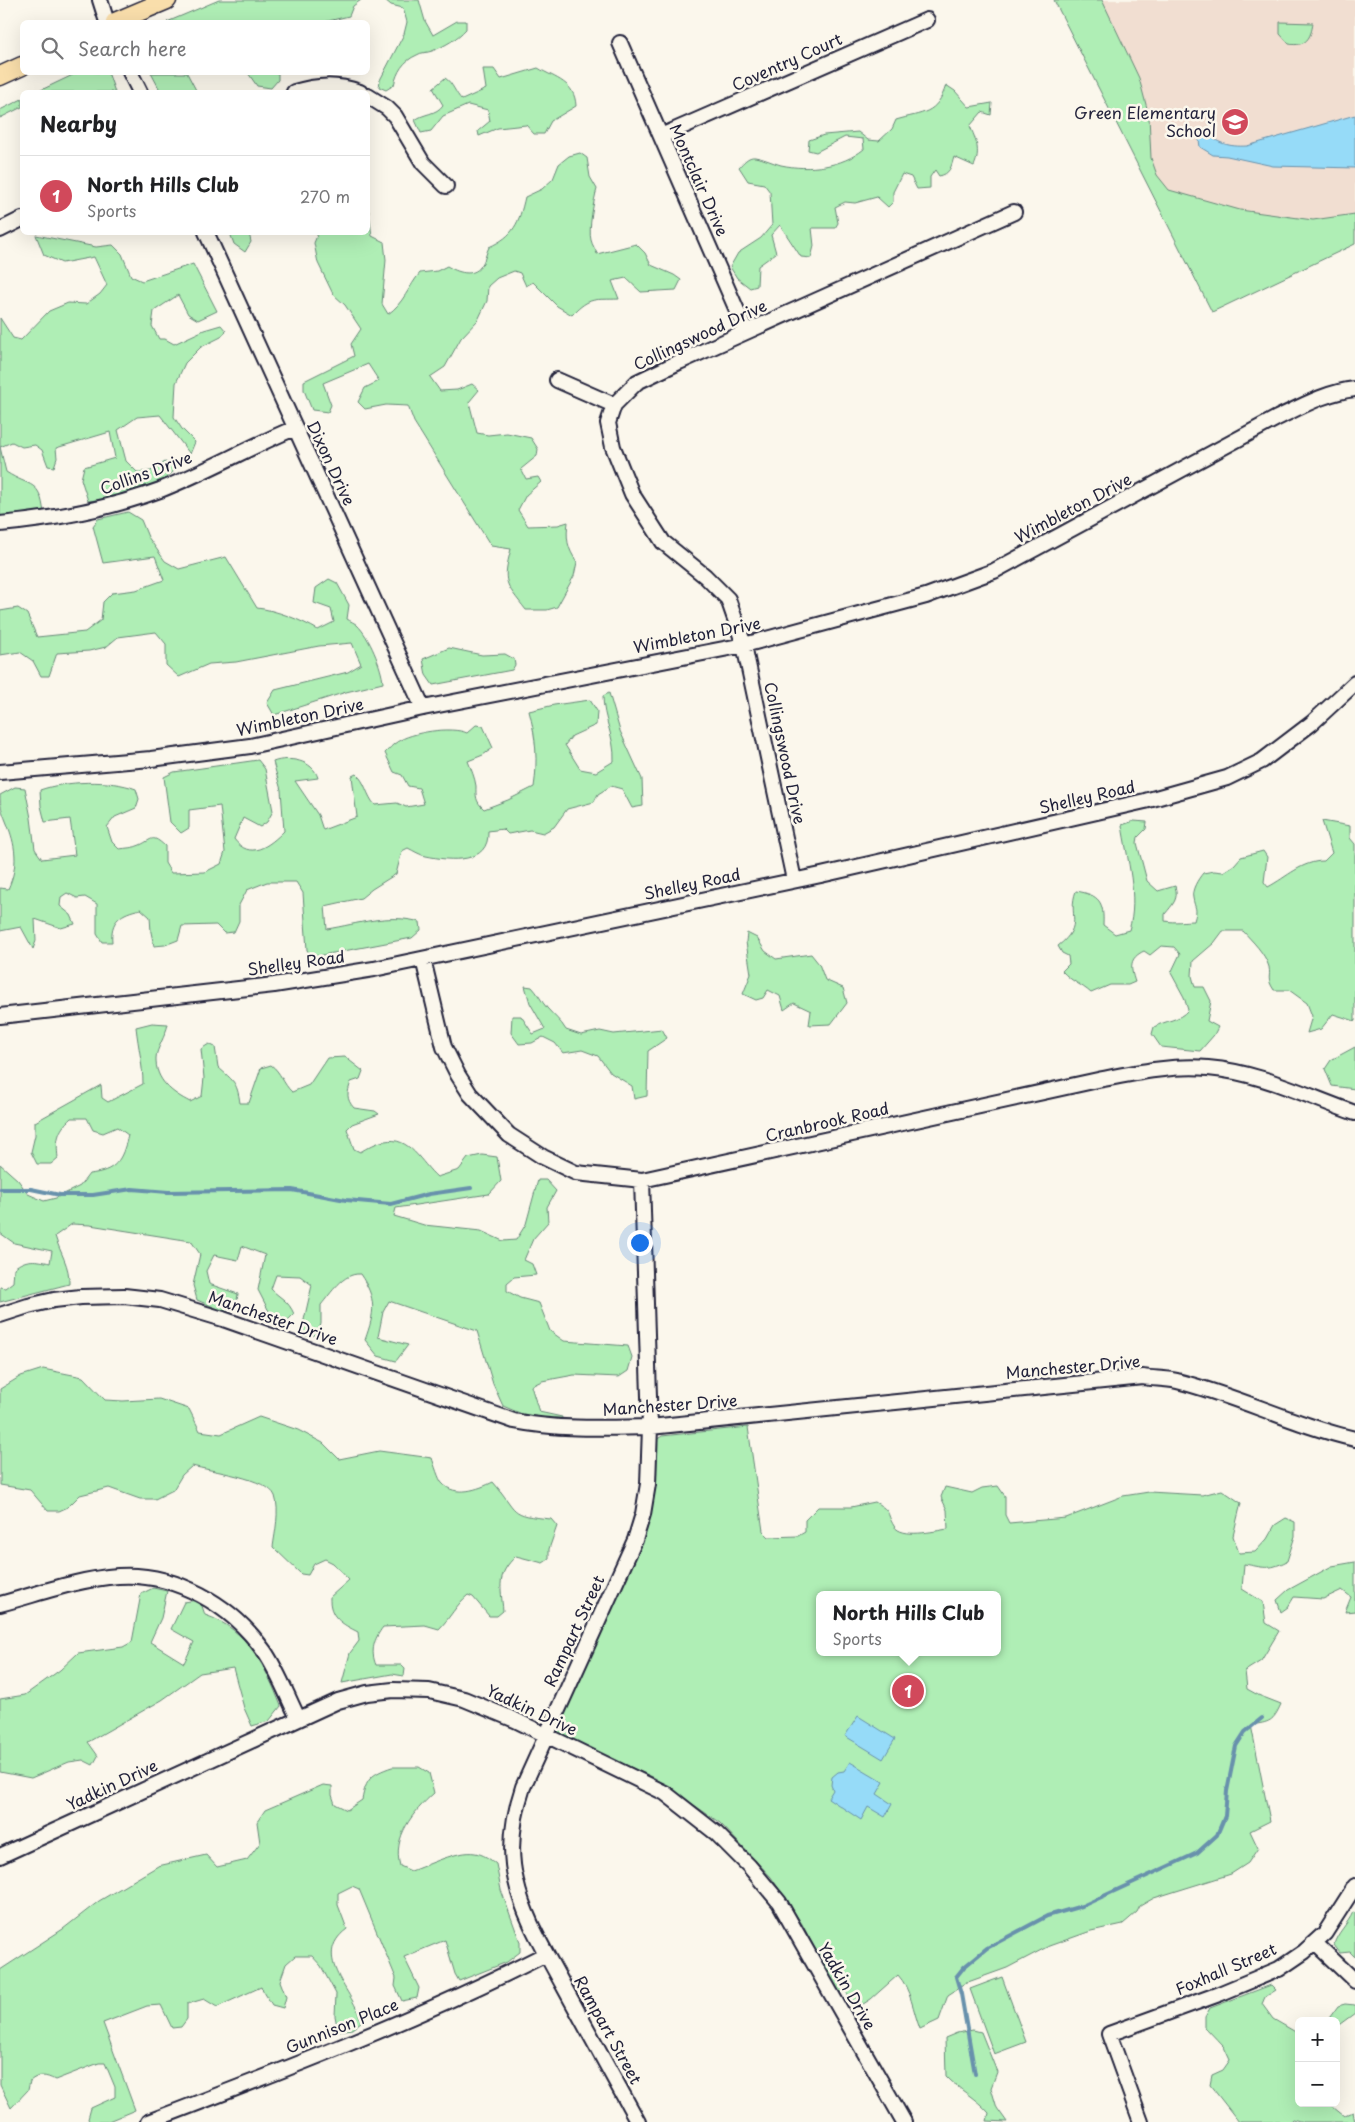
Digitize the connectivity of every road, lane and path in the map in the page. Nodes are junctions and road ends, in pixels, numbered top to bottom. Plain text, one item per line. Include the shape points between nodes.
1 (100, 0) edge
2 (167, 0) edge
3 (106, 20) edge
4 (120, 20) edge
5 (927, 20) dead end
6 (620, 43) dead end
7 (20, 67) edge
8 (132, 75) edge
9 (0, 76) edge
10 (139, 90) edge
11 (304, 90) edge
12 (354, 90) edge
13 (370, 97) edge
14 (661, 136) junction
15 (446, 186) dead end
16 (1014, 212) dead end
17 (20, 220) edge
18 (0, 230) edge
19 (207, 235) edge
20 (746, 331) junction
21 (557, 380) dead end
22 (1355, 389) edge
23 (614, 405) junction
24 (295, 428) junction
25 (0, 524) edge
26 (744, 645) junction
27 (1355, 683) edge
28 (423, 708) junction
29 (0, 772) edge
30 (794, 880) junction
31 (423, 959) junction
32 (0, 1016) edge
33 (1355, 1113) edge
34 (642, 1180) junction
35 (0, 1315) edge
36 (650, 1428) junction
37 (1355, 1439) edge
38 (0, 1604) edge
39 (298, 1718) junction
40 (546, 1735) junction
41 (0, 1856) edge
42 (1355, 1886) edge
43 (1315, 1943) junction
44 (546, 1954) junction
45 (1355, 1981) edge
46 (173, 2118) edge
47 (148, 2122) edge
48 (638, 2122) edge
49 (904, 2122) edge
50 (1141, 2122) edge

1 - 3 street
2 - 4 main road
5 - 14 street, Coventry Court
6 - 14 street, Montclair Drive
7 - 9 main road
8 - 10 street
11 - 12 street via 323,86
13 - 15 street via 395,116 423,163
14 - 20 street, Montclair Drive
16 - 20 street, Collingswood Drive
17 - 18 street
19 - 24 street, Dixon Drive
20 - 23 street, Collingswood Drive via 637,382
21 - 23 street
22 - 26 street, Wimbleton Drive via 1317,399 1277,418 994,570 926,596
23 - 26 street, Collingswood Drive via 608,423 613,447 632,494 663,542 705,576 728,600
24 - 25 street, Collins Drive via 189,478 111,506 49,520
24 - 28 street, Dixon Drive
26 - 28 street, Wimbleton Drive
26 - 30 street, Collingswood Drive
27 - 30 street, Shelley Road via 1312,723 1262,761 1227,778 1145,801
28 - 29 street, Wimbleton Drive via 250,746 151,759
30 - 31 street, Shelley Road
31 - 32 street, Shelley Road via 300,982
31 - 34 street, Cranbrook Road via 448,1054 470,1094 509,1135 576,1173
33 - 34 street, Cranbrook Road via 1237,1072 1208,1068 1135,1072
34 - 36 street, Rampart Street
35 - 36 street, Manchester Drive via 54,1300 81,1297 124,1296 160,1300 514,1421 582,1429
36 - 37 street, Manchester Drive via 1143,1377 1175,1380 1325,1432
36 - 40 street, Rampart Street via 648,1484 640,1527
38 - 39 street via 117,1576 153,1578 185,1588 218,1605 244,1626 273,1666
39 - 40 street, Yadkin Drive via 367,1693 429,1691 464,1699
39 - 41 street, Yadkin Drive
40 - 44 street, Rampart Street via 518,1801 512,1844 523,1908
40 - 49 street, Yadkin Drive via 665,1793 716,1832 749,1866 779,1902
42 - 43 street, Foxhall Street via 1332,1925
43 - 45 street
43 - 50 street, Foxhall Street via 1265,1975 1110,2034
44 - 46 street, Gunnison Place via 404,2021
44 - 48 street, Rampart Street
46 - 47 street, Gunnison Place

